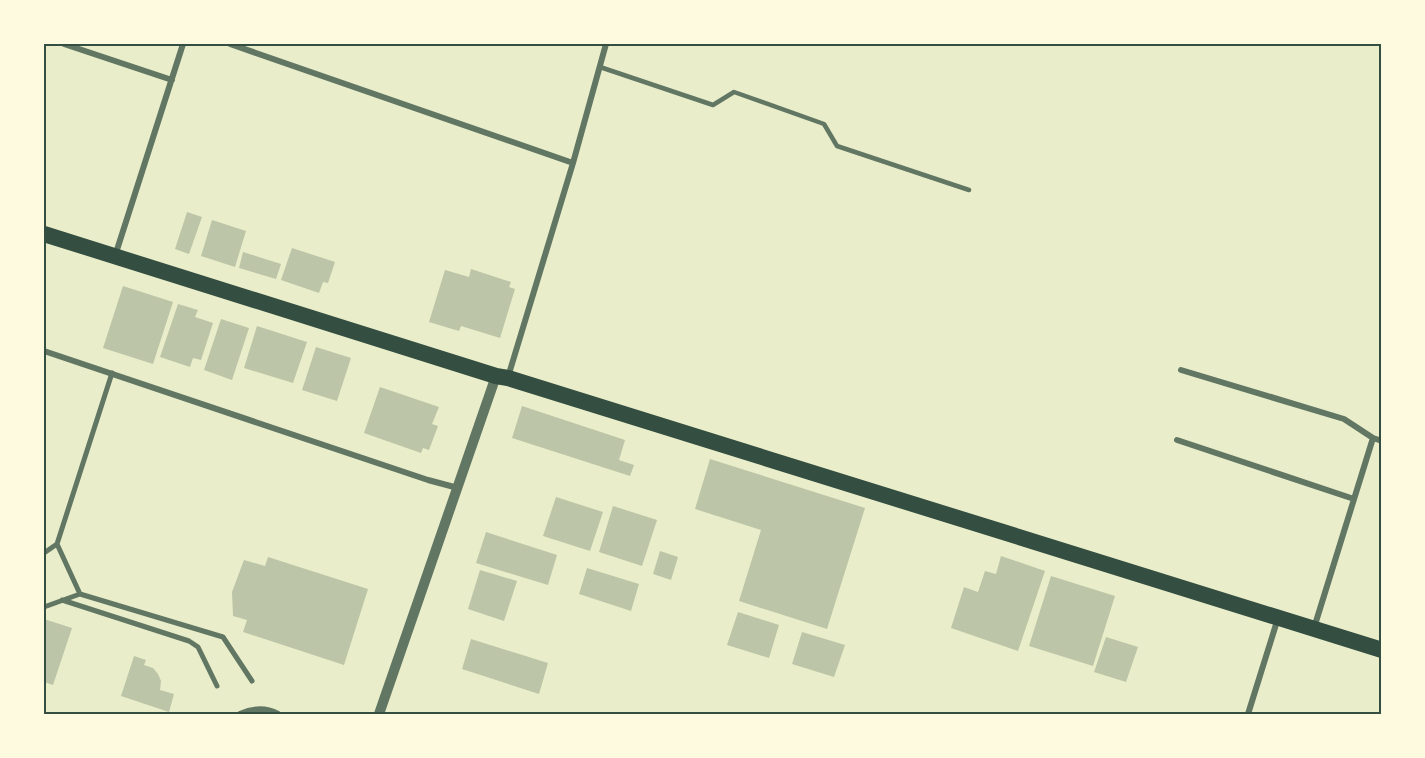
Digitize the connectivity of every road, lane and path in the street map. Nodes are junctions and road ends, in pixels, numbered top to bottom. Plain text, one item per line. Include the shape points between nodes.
1 (64, 44) edge
2 (183, 44) edge
3 (230, 44) edge
4 (606, 44) edge
5 (600, 67) junction
6 (172, 80) junction
7 (573, 163) junction
8 (969, 190) dead end
9 (44, 234) edge
10 (115, 257) junction
11 (44, 351) edge
12 (1181, 370) dead end
13 (112, 373) junction
14 (502, 377) junction
15 (1373, 438) junction
16 (1177, 440) dead end
17 (1382, 441) edge
18 (458, 488) junction
19 (1354, 499) junction
20 (57, 544) junction
21 (44, 553) edge
22 (80, 594) junction
23 (62, 600) junction
24 (44, 607) edge
25 (1278, 617) junction
26 (1313, 628) junction
27 (1382, 650) edge
28 (252, 681) dead end
29 (217, 686) dead end
30 (276, 713) edge
31 (240, 714) edge
32 (283, 714) edge
33 (379, 714) edge
34 (1248, 714) edge

1 - 6 street
2 - 6 street
3 - 7 street
4 - 5 street
5 - 7 street
5 - 8 lane via 713,105 734,92 824,124 837,146
6 - 10 street
7 - 14 street
9 - 10 highway
10 - 14 highway
11 - 13 street
12 - 15 street via 1344,419
13 - 18 street
13 - 20 street
14 - 18 street
14 - 25 highway
15 - 17 street
15 - 19 street
16 - 19 street
18 - 33 street
19 - 26 street
20 - 21 street
20 - 22 street
22 - 23 street
22 - 28 street via 223,637
23 - 24 street
23 - 29 street via 189,641 198,647
25 - 26 highway
25 - 34 street
26 - 27 highway
30 - 31 street via 262,709
30 - 32 street

